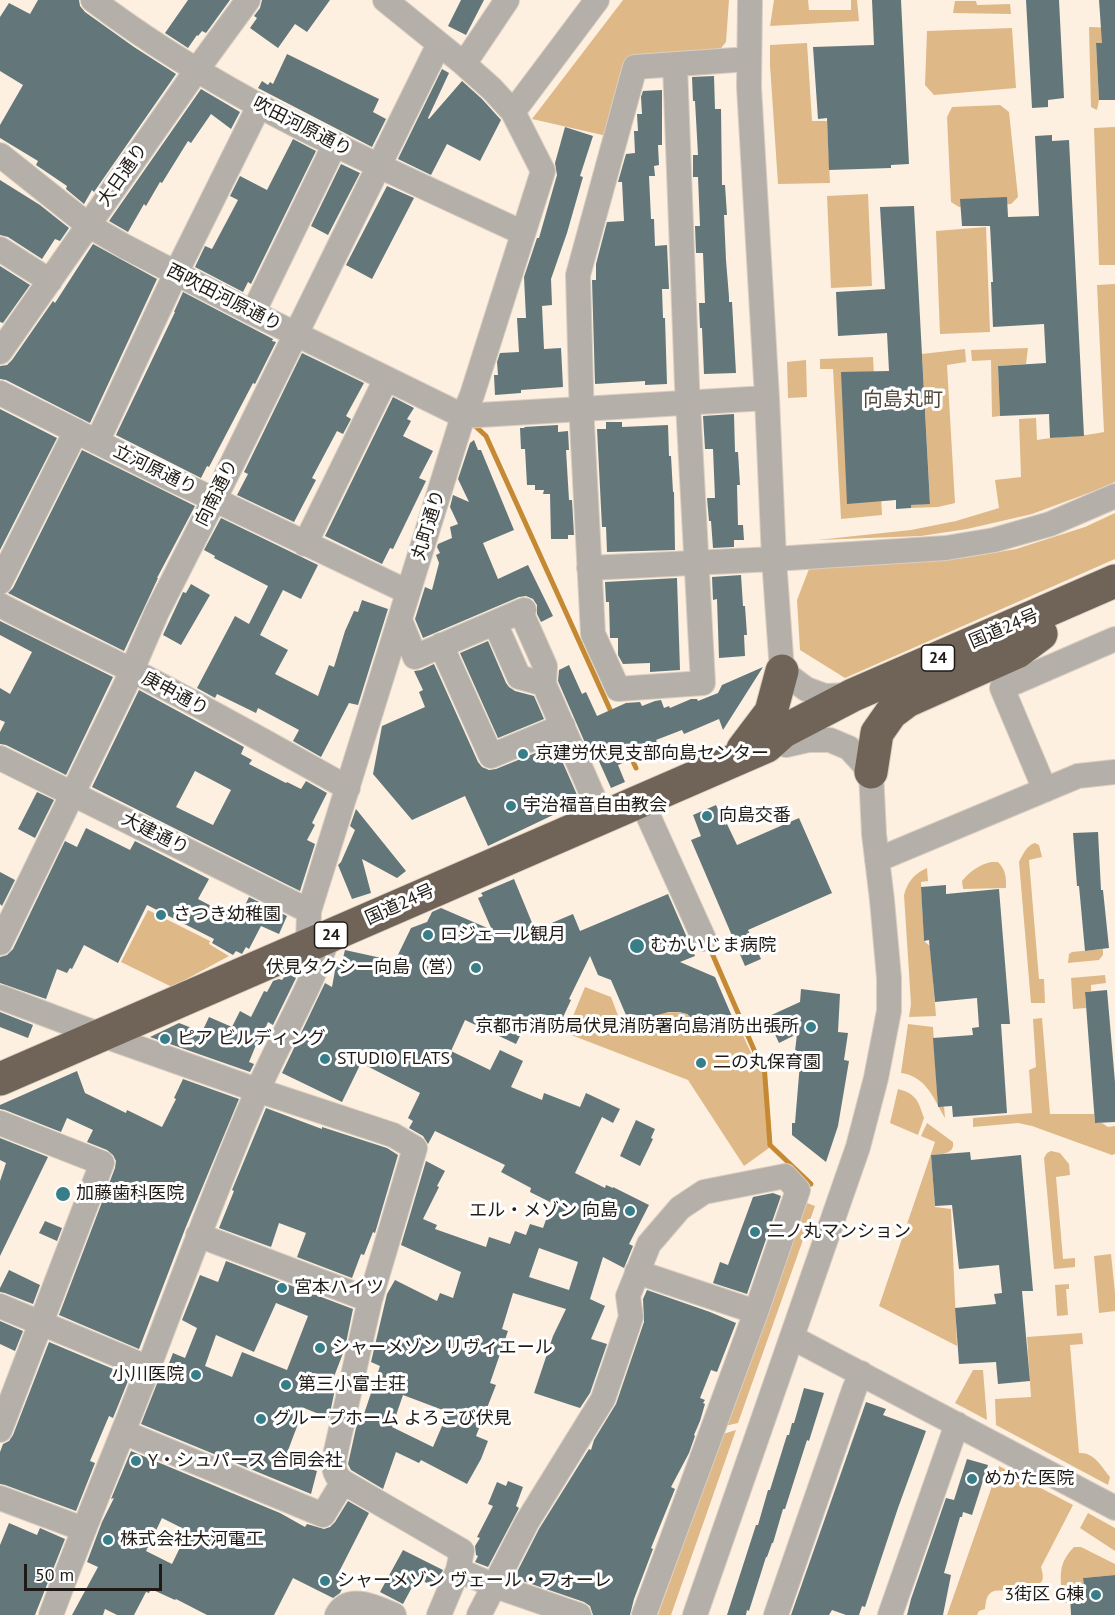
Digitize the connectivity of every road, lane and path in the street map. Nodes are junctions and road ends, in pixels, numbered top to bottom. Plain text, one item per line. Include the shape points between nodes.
1 (93, 0) edge
2 (248, 0) edge
3 (385, 0) edge
4 (507, 0) edge
5 (597, 0) edge
6 (750, 0) edge
7 (439, 44) junction
8 (749, 59) junction
9 (464, 64) junction
10 (675, 65) junction
11 (196, 70) junction
12 (259, 106) junction
13 (513, 112) junction
14 (335, 144) junction
15 (0, 154) edge
16 (378, 165) junction
17 (88, 225) junction
18 (523, 233) junction
19 (0, 249) edge
20 (176, 273) junction
21 (50, 281) junction
22 (253, 313) junction
23 (295, 334) junction
24 (0, 352) edge
25 (386, 379) junction
26 (0, 393) edge
27 (767, 398) junction
28 (688, 403) junction
29 (581, 409) junction
30 (463, 416) junction
31 (87, 437) junction
32 (1115, 496) edge
33 (214, 500) junction
34 (305, 544) junction
35 (774, 559) junction
36 (697, 563) junction
37 (589, 568) junction
38 (1115, 581) edge
39 (0, 582) edge
40 (408, 592) junction
41 (1115, 603) edge
42 (0, 605) edge
43 (399, 620) junction
44 (495, 623) junction
45 (1041, 634) junction
46 (1115, 639) edge
47 (441, 645) junction
48 (130, 670) junction
49 (782, 671) junction
50 (544, 684) junction
51 (853, 695) junction
52 (563, 726) junction
53 (776, 745) junction
54 (0, 758) edge
55 (735, 760) junction
56 (871, 772) junction
57 (1115, 772) edge
58 (348, 788) junction
59 (1045, 790) junction
60 (72, 794) junction
61 (641, 800) junction
62 (602, 816) junction
63 (877, 860) junction
64 (316, 930) junction
65 (704, 939) dead end
66 (0, 943) edge
67 (0, 997) edge
68 (102, 1035) junction
69 (0, 1079) edge
70 (257, 1090) junction
71 (0, 1123) edge
72 (198, 1235) junction
73 (637, 1272) junction
74 (370, 1300) junction
75 (0, 1306) edge
76 (756, 1312) junction
77 (40, 1323) junction
78 (793, 1338) junction
79 (148, 1368) junction
80 (861, 1373) junction
81 (957, 1424) junction
82 (0, 1430) edge
83 (123, 1432) junction
84 (343, 1482) junction
85 (0, 1498) edge
86 (1115, 1508) edge
87 (83, 1529) junction
88 (458, 1570) junction
89 (495, 1586) junction
90 (51, 1615) edge
91 (337, 1615) edge
92 (394, 1615) edge
93 (439, 1615) edge
94 (479, 1615) edge
95 (579, 1615) edge
96 (644, 1615) edge
97 (695, 1615) edge
98 (776, 1615) edge
99 (890, 1615) edge

1 - 11 street, 吹田河原通り
2 - 11 street, 大日通り
3 - 7 street, 丸町通り
4 - 9 street
5 - 13 street
6 - 8 street
7 - 9 street, 丸町通り
7 - 16 street, 向南通り
8 - 10 street
8 - 27 street
9 - 13 street, 丸町通り
10 - 28 street
10 - 29 street via 635,67 578,275
11 - 12 street, 吹田河原通り
11 - 17 street, 大日通り
12 - 14 street, 吹田河原通り
12 - 20 street
13 - 18 street, 丸町通り via 543,171
14 - 16 street, 吹田河原通り
14 - 22 street
15 - 17 street, 西吹田河原通り
16 - 18 street, 吹田河原通り
16 - 23 street, 向南通り
17 - 20 street, 西吹田河原通り
17 - 21 street, 大日通り
18 - 30 street, 丸町通り
19 - 21 street
20 - 22 street, 西吹田河原通り
20 - 31 street
21 - 24 street, 大日通り
22 - 23 street, 西吹田河原通り
23 - 25 street, 西吹田河原通り
23 - 33 street, 向南通り
25 - 30 street, 西吹田河原通り
25 - 34 street
26 - 31 street, 立河原通り
27 - 28 street
27 - 35 street
28 - 29 street
28 - 36 street
29 - 30 street
29 - 37 street
30 - 40 street, 丸町通り
31 - 33 street, 立河原通り
31 - 39 street
32 - 35 street via 1050,524 994,540 946,548
33 - 34 street, 立河原通り
33 - 48 street, 向南通り
34 - 40 street, 立河原通り
35 - 36 street
35 - 49 street
36 - 37 street
36 - 37 street via 703,683 618,689 592,634
38 - 51 highway, 国道24号 / 24
40 - 43 street, 丸町通り
41 - 45 highway, 国道24号 / 24
42 - 48 street, 庚申通り
43 - 47 street via 416,657
43 - 58 street, 丸町通り
44 - 47 street
44 - 50 street via 519,677
44 - 50 street via 522,611 545,666
45 - 53 highway, 国道24号 / 24
45 - 56 highway, 24 via 1017,652 908,701 891,713 877,733
46 - 59 street via 1002,688
47 - 52 street via 490,756
48 - 58 street, 庚申通り
48 - 60 street, 向南通り
49 - 51 street via 806,689 825,696
49 - 55 highway via 771,712
50 - 52 street
51 - 53 highway, 国道24号 / 24 via 784,731
52 - 62 street
53 - 55 highway, 国道24号 / 24
53 - 56 street via 830,740 849,748
54 - 60 street, 大建通り
55 - 61 highway, 国道24号 / 24
56 - 63 street
57 - 59 street via 1078,776
58 - 64 street, 丸町通り
59 - 63 street
60 - 64 street, 大建通り
60 - 66 street, 向南通り
61 - 62 highway, 国道24号 / 24
61 - 65 street
62 - 64 highway, 国道24号 / 24
63 - 78 street via 889,1011 861,1138
64 - 68 highway, 国道24号 / 24
64 - 70 street, 丸町通り via 314,974
67 - 68 street
68 - 69 highway, 国道24号 / 24
68 - 70 street
70 - 72 street, 丸町通り
70 - 74 street via 393,1135 415,1148
71 - 77 street via 102,1163
72 - 74 street
72 - 79 street, 丸町通り
73 - 76 street
73 - 76 street via 649,1244 680,1208 704,1192 785,1176 798,1190
73 - 89 street via 628,1296 631,1317 603,1398 527,1522
74 - 84 street via 333,1464 336,1477
75 - 77 street
76 - 96 street
77 - 79 street
77 - 82 street
78 - 80 street
78 - 97 street
79 - 83 street, 丸町通り
80 - 81 street
80 - 98 street
81 - 86 street
81 - 99 street
83 - 84 street via 323,1515
83 - 87 street, 丸町通り
84 - 88 street via 462,1551
85 - 87 street
87 - 90 street, 丸町通り
88 - 89 street
88 - 93 street
89 - 94 street
89 - 95 street
91 - 92 street via 350,1604 366,1604

